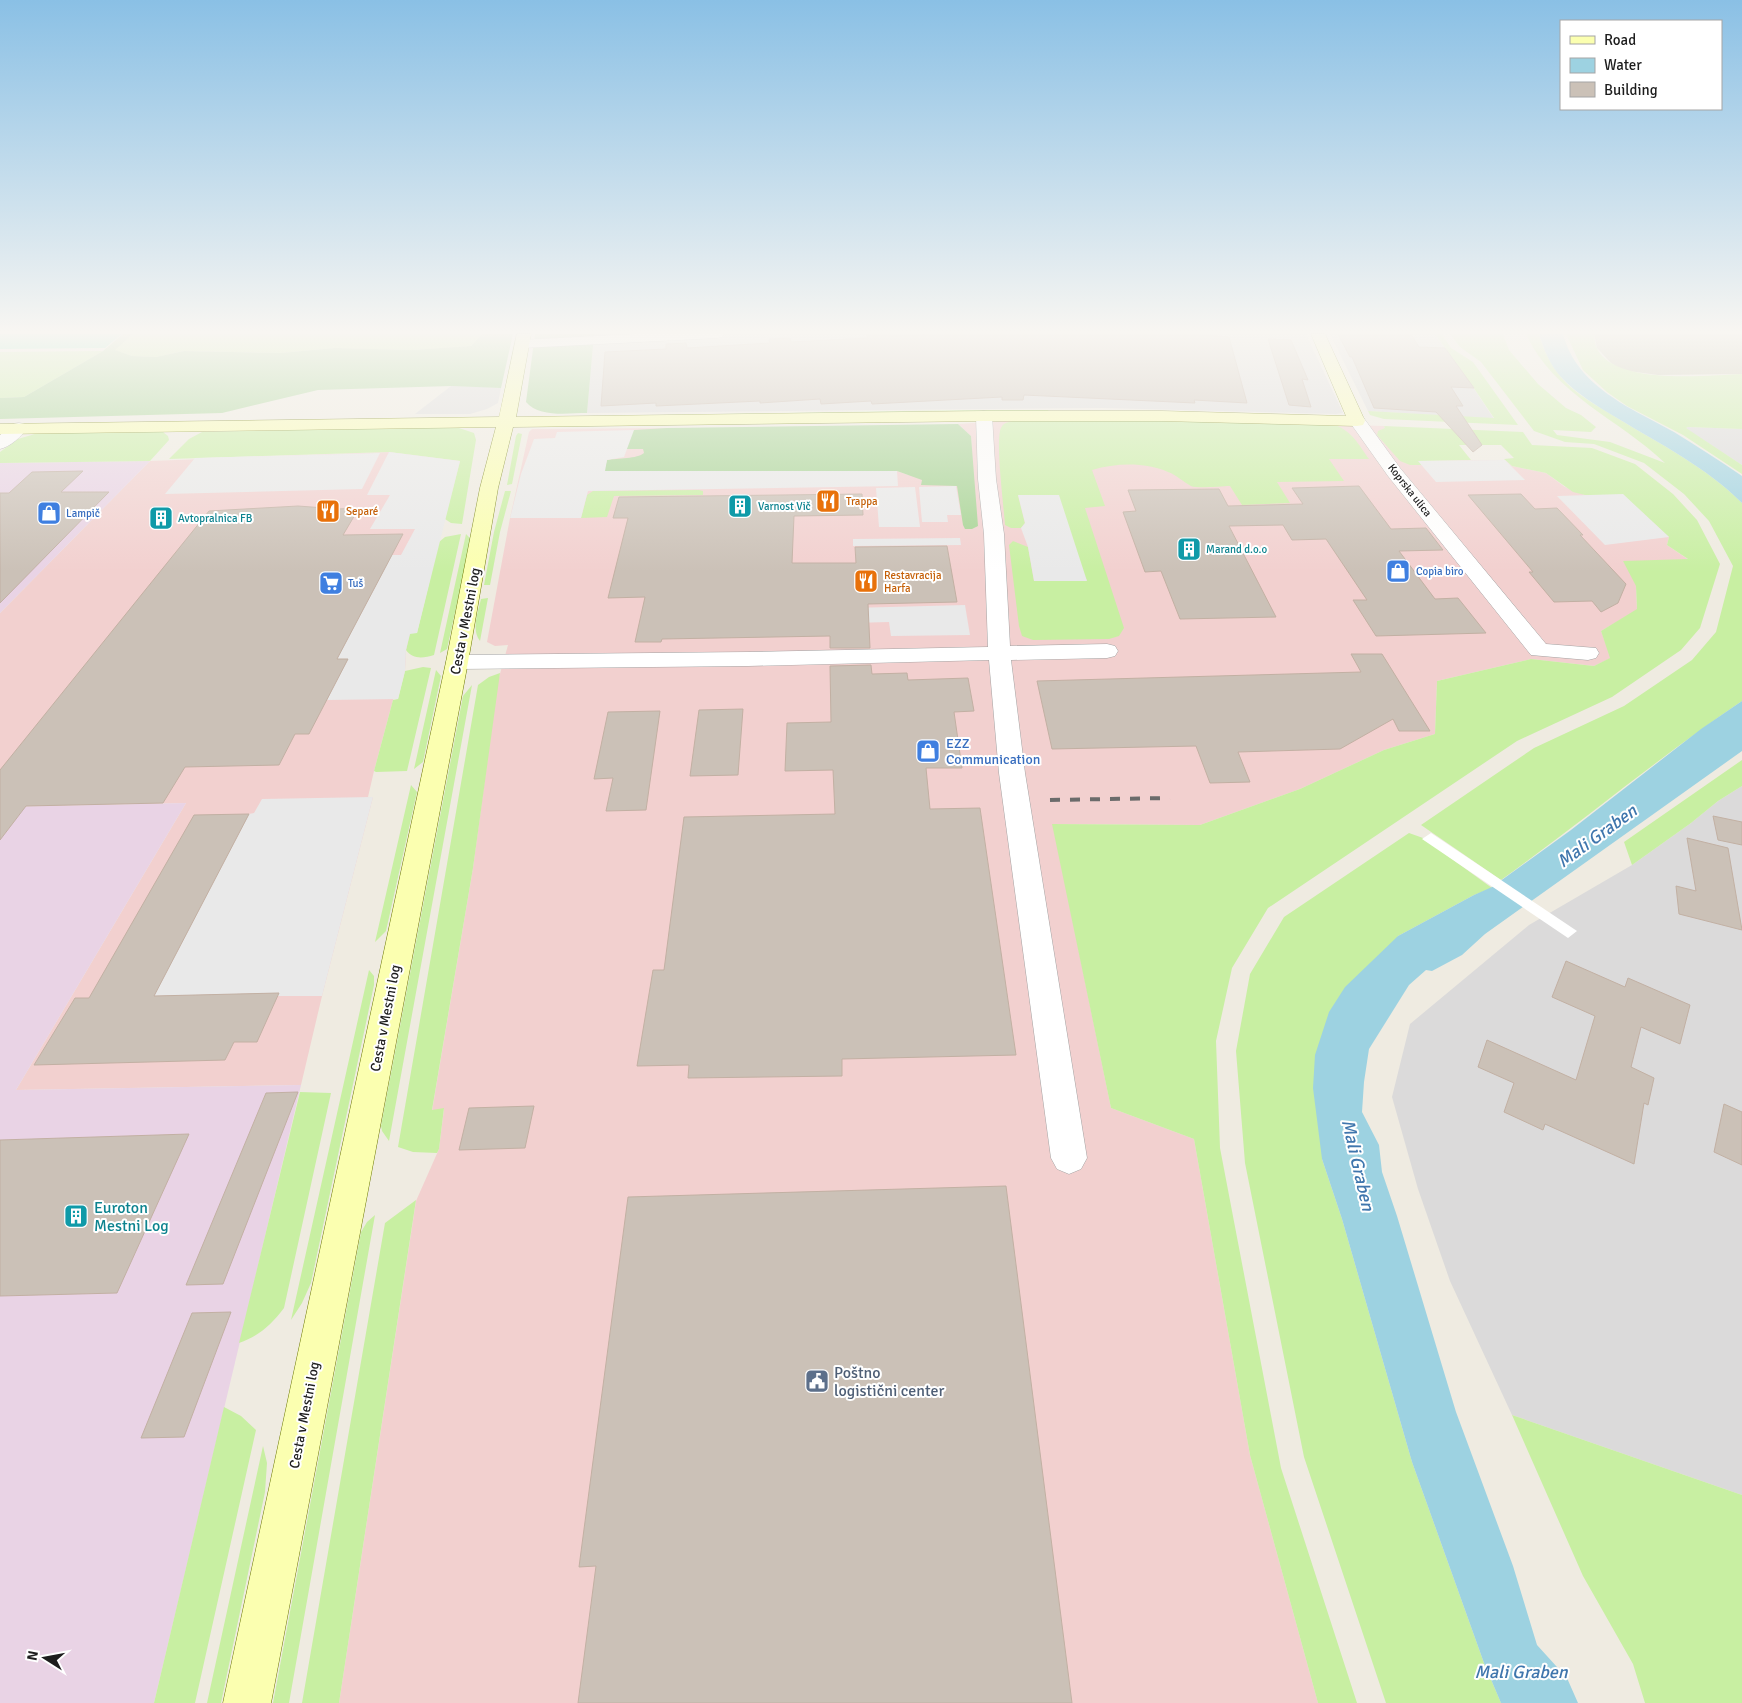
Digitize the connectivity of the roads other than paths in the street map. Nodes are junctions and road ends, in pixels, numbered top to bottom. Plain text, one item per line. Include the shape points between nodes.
1 (508, 413) edge
2 (1354, 413) edge
3 (984, 416) junction
4 (1357, 421) junction
5 (506, 422) junction
6 (0, 428) edge
7 (19, 428) junction
8 (0, 444) edge
9 (1107, 651) dead end
10 (1000, 652) junction
11 (1588, 653) dead end
12 (457, 662) junction
13 (1069, 1158) dead end
14 (247, 1703) edge

1 - 5 street, Cesta v Mestni log
2 - 4 street
3 - 4 street
3 - 5 street
3 - 10 street
4 - 11 street, Koprska ulica via 1394,472 1539,650
5 - 7 street
5 - 12 street, Cesta v Mestni log via 489,488
6 - 7 street
7 - 8 street
9 - 10 street
10 - 12 street
10 - 13 street via 1013,779
12 - 14 street, Cesta v Mestni log

